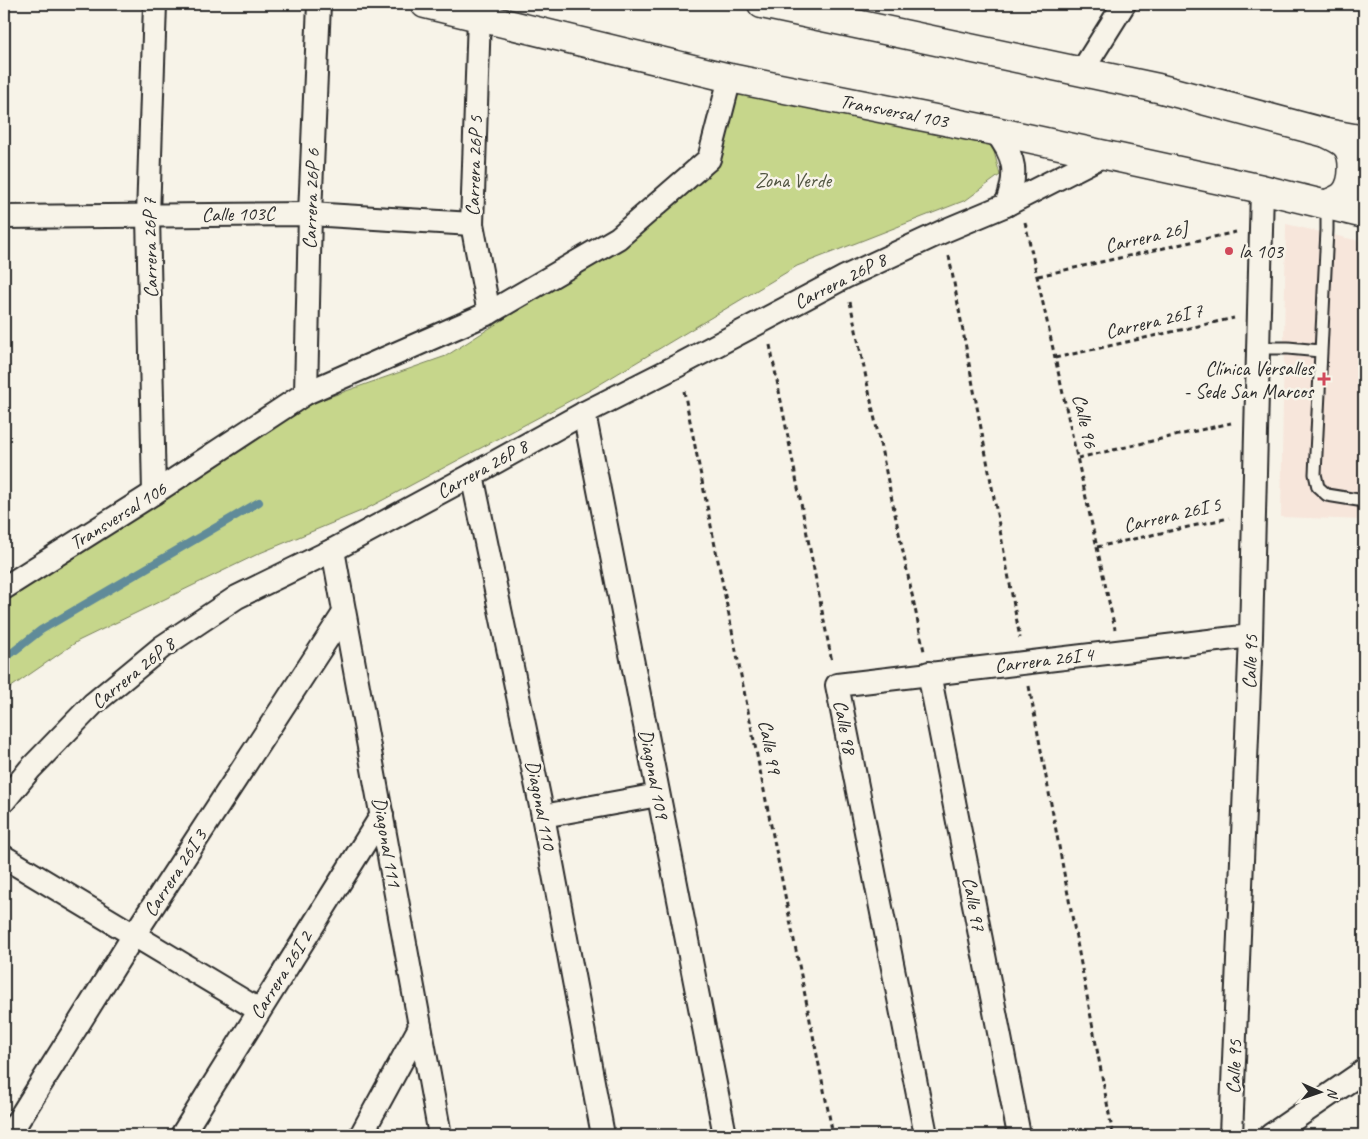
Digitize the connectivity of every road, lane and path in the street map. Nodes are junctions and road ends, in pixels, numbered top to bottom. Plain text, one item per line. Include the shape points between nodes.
1 (155, 4) edge
2 (319, 4) edge
3 (425, 4) edge
4 (762, 4) edge
5 (1124, 4) edge
6 (804, 8) edge
7 (479, 17) junction
8 (1082, 71) junction
9 (730, 78) junction
10 (996, 130) junction
11 (1326, 133) junction
12 (1364, 140) edge
13 (1106, 154) junction
14 (1262, 189) junction
15 (1013, 201) junction
16 (1326, 204) junction
17 (310, 214) junction
18 (1364, 214) edge
19 (148, 216) junction
20 (4, 218) edge
21 (472, 224) junction
22 (1261, 226) junction
23 (1038, 276) junction
24 (845, 277) junction
25 (1259, 312) junction
26 (489, 313) junction
27 (765, 319) junction
28 (1258, 348) junction
29 (1320, 351) junction
30 (1055, 358) junction
31 (678, 365) junction
32 (306, 393) junction
33 (584, 413) junction
34 (1256, 418) junction
35 (1078, 458) junction
36 (472, 475) junction
37 (154, 493) junction
38 (1364, 501) edge
39 (1254, 512) junction
40 (1097, 547) junction
41 (333, 550) junction
42 (4, 588) edge
43 (344, 613) junction
44 (1251, 636) junction
45 (1120, 652) junction
46 (929, 673) junction
47 (837, 684) junction
48 (658, 795) junction
49 (4, 802) edge
50 (382, 816) junction
51 (544, 816) junction
52 (4, 857) edge
53 (134, 935) junction
54 (259, 1010) junction
55 (420, 1027) junction
56 (1364, 1071) edge
57 (9, 1135) edge
58 (182, 1135) edge
59 (361, 1135) edge
60 (440, 1135) edge
61 (603, 1135) edge
62 (724, 1135) edge
63 (832, 1135) edge
64 (926, 1135) edge
65 (1019, 1135) edge
66 (1231, 1135) edge
67 (1271, 1135) edge

1 - 19 street, Carrera 26P 7
2 - 17 street, Carrera 26P 6
3 - 7 street, Transversal 103
4 - 6 street
5 - 8 street
6 - 8 street
7 - 9 street, Transversal 103
7 - 21 street, Carrera 26P 5
8 - 11 street
9 - 10 street, Transversal 103
9 - 26 street, Transversal 106 via 709,160 618,238
10 - 13 street, Transversal 103
10 - 15 street via 1012,158
11 - 12 street
11 - 16 street via 1344,143 1352,162 1352,174 1344,195
13 - 14 street, Transversal 103
13 - 15 street, Carrera 26P 8
14 - 16 street, Transversal 103
14 - 22 street, Calle 95
15 - 23 path, Calle 96
15 - 24 street, Carrera 26P 8
16 - 18 street, Transversal 103
16 - 29 lane
17 - 19 street, Calle 103C
17 - 21 street, Calle 103C
17 - 32 street, Carrera 26P 6
19 - 20 street, Calle 103C
19 - 37 street, Carrera 26P 7
21 - 26 street, Carrera 26P 5
22 - 23 path, Carrera 26J
22 - 25 street, Calle 95
23 - 30 path, Calle 96
24 - 27 street, Carrera 26P 8
24 - 46 path
25 - 28 street, Calle 95
25 - 30 path, Carrera 26I 7
26 - 32 street, Transversal 106
27 - 31 street, Carrera 26P 8
27 - 47 path, Calle 98
28 - 29 lane
28 - 34 street, Calle 95
29 - 38 lane via 1315,474 1318,487 1327,495
30 - 35 path, Calle 96
31 - 33 street, Carrera 26P 8
31 - 63 path, Calle 99
32 - 37 street, Transversal 106
33 - 36 street, Carrera 26P 8
33 - 48 street, Diagonal 109
34 - 35 path
34 - 39 street, Calle 95
35 - 40 path, Calle 96
36 - 41 street, Carrera 26P 8
36 - 51 street, Diagonal 110
37 - 42 street, Transversal 106
39 - 40 path, Carrera 26I 5
39 - 44 street, Calle 95
40 - 45 path, Calle 96
41 - 43 street, Diagonal 111
41 - 49 street, Carrera 26P 8 via 238,597 162,647 92,704 30,769
43 - 50 street, Diagonal 111
43 - 53 street, Carrera 26I 3
44 - 45 street, Carrera 26I 4
44 - 66 street, Calle 95
45 - 46 street, Carrera 26I 4
46 - 47 street, Carrera 26I 4
46 - 65 street, Calle 97
47 - 64 street, Calle 98
48 - 51 street
48 - 62 street, Diagonal 109
50 - 54 street, Carrera 26I 2
50 - 55 street, Diagonal 111
51 - 61 street, Diagonal 110
52 - 53 street
53 - 54 street
53 - 57 street, Carrera 26I 3
54 - 58 street, Carrera 26I 2
55 - 59 street
55 - 60 street, Diagonal 111
56 - 67 street

